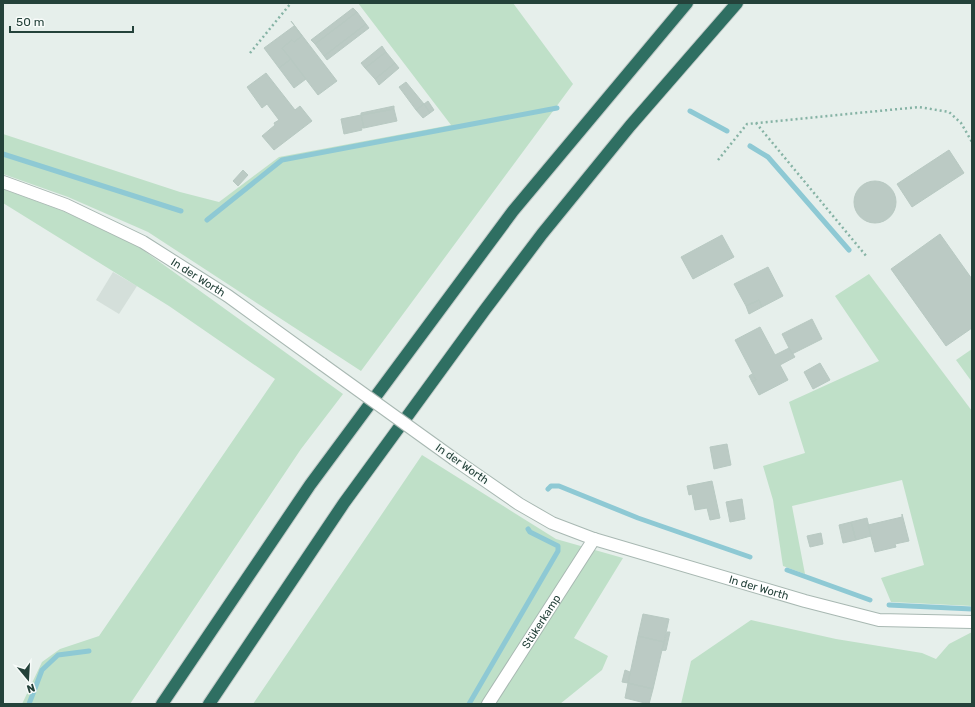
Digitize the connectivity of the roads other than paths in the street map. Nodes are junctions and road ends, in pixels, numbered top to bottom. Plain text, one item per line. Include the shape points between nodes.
1 (688, 3) edge
2 (737, 3) edge
3 (3, 182) edge
4 (594, 539) junction
5 (972, 622) edge
6 (162, 704) edge
7 (209, 704) edge
8 (488, 704) edge

1 - 6 highway via 513,211 310,485
2 - 7 highway via 620,138 484,310 344,503
3 - 4 street, In der Worth, bridge via 66,205 143,242 228,296 519,504 545,519
4 - 5 street, In der Worth via 879,620
4 - 8 street, Stükerkamp

